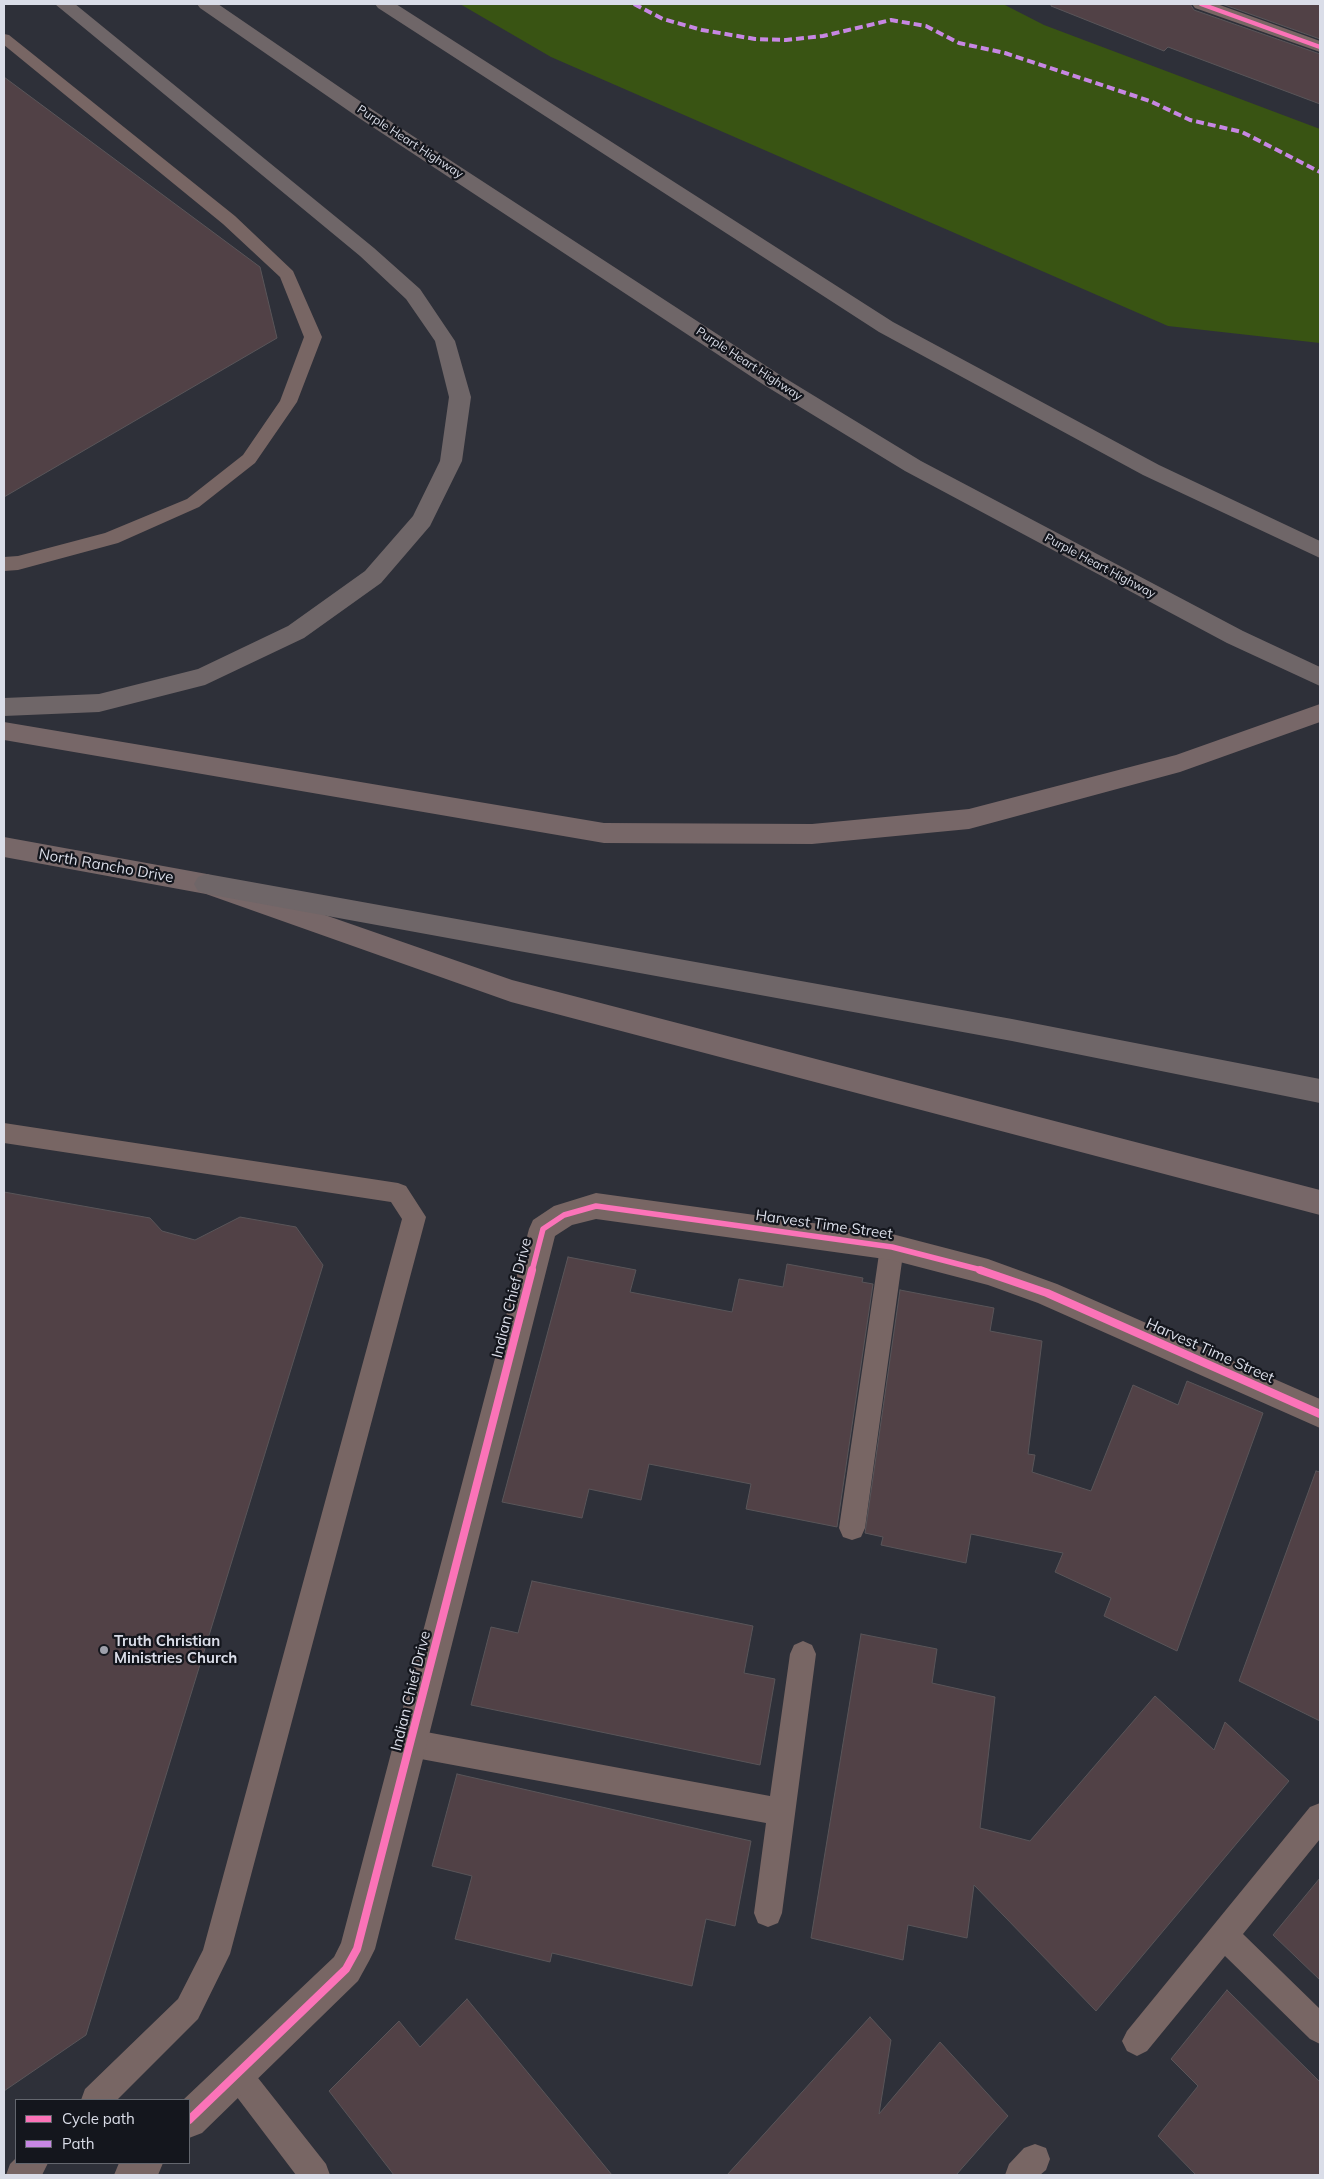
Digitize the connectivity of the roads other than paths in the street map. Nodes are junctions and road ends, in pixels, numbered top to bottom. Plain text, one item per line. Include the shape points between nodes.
1 (64, 4) edge
2 (206, 4) edge
3 (384, 4) edge
4 (1201, 4) edge
5 (4, 38) edge
6 (1320, 47) edge
7 (1320, 550) edge
8 (4, 564) edge
9 (1320, 677) edge
10 (4, 707) edge
11 (1320, 713) edge
12 (4, 731) edge
13 (4, 847) edge
14 (208, 884) junction
15 (1320, 1091) edge
16 (4, 1133) edge
17 (1320, 1203) edge
18 (564, 1215) joint
19 (892, 1247) junction
20 (1320, 1414) edge
21 (852, 1528) dead end
22 (803, 1654) dead end
23 (410, 1743) junction
24 (781, 1812) junction
25 (1320, 1817) edge
26 (768, 1913) dead end
27 (1224, 1935) junction
28 (1320, 2029) edge
29 (1137, 2041) dead end
30 (237, 2074) junction
31 (97, 2099) edge
32 (190, 2119) edge
33 (33, 2164) edge
34 (144, 2164) edge
35 (21, 2175) edge
36 (132, 2175) edge
37 (315, 2175) edge

1 - 10 highway via 414,294 444,341 460,397 451,461 422,520 373,576 296,632 205,676 99,703
2 - 9 highway, Purple Heart Highway via 366,114 764,375 913,466 1235,637
3 - 7 highway via 886,327 1151,470
4 - 6 street
5 - 8 lane via 242,232 287,276 313,336 288,402 249,460 193,503 111,538 18,564
11 - 12 main road via 1180,763 969,819 812,834 604,833
13 - 14 main road, North Rancho Drive
14 - 15 highway via 1012,1030
14 - 17 main road, North Rancho Drive via 511,991
16 - 31 lane via 398,1193 414,1216 216,1954 188,2009
18 - 19 street, Harvest Time Street via 596,1206
18 - 23 street, Indian Chief Drive via 543,1229
19 - 20 street, Harvest Time Street via 988,1272 1047,1293
19 - 21 lane
22 - 24 lane
23 - 24 lane
23 - 30 street, Indian Chief Drive via 357,1949 346,1969
24 - 26 lane
25 - 27 lane
27 - 28 lane
27 - 29 lane
30 - 32 street, Indian Chief Drive
30 - 37 lane
33 - 35 lane
34 - 36 street

